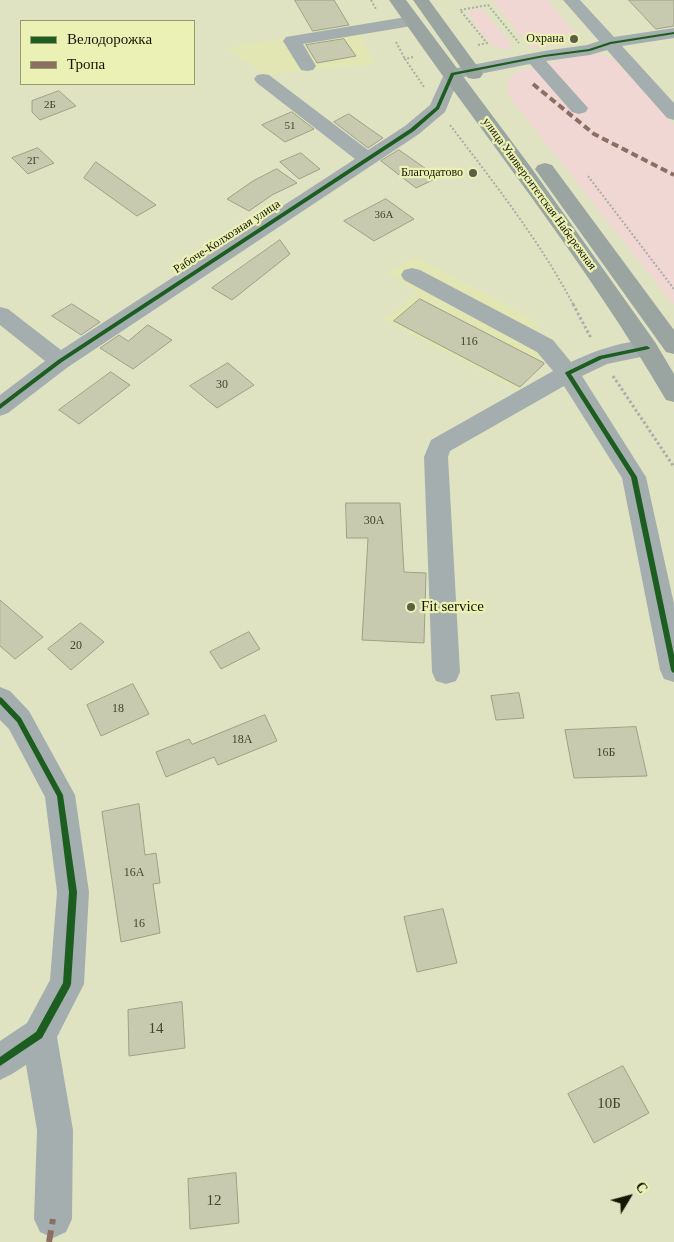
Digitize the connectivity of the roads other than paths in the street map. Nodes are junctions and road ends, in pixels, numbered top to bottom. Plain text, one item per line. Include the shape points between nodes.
1 (396, 0) edge
2 (421, 0) edge
3 (571, 0) edge
4 (412, 20) junction
5 (674, 33) edge
6 (610, 44) junction
7 (539, 57) junction
8 (307, 66) dead end
9 (462, 72) junction
10 (263, 79) dead end
11 (578, 108) dead end
12 (674, 114) edge
13 (368, 159) junction
14 (412, 275) dead end
15 (0, 314) edge
16 (674, 346) edge
17 (648, 348) junction
18 (60, 361) junction
19 (568, 373) junction
20 (674, 394) edge
21 (0, 407) edge
22 (674, 670) edge
23 (446, 672) dead end
24 (0, 700) edge
25 (39, 1035) junction
26 (0, 1062) edge
27 (53, 1220) dead end

1 - 4 main road, улица Университетская Набережная
2 - 9 main road, улица Университетская Набережная
3 - 6 street
4 - 8 street via 292,41
4 - 9 main road, улица Университетская Набережная
5 - 6 street
6 - 7 street
6 - 12 street
7 - 9 street
7 - 11 street
9 - 13 street, Рабоче-Колхозная улица via 438,108
9 - 16 main road, улица Университетская Набережная
9 - 17 main road, улица Университетская Набережная via 523,170
10 - 13 street
13 - 18 street, Рабоче-Колхозная улица
14 - 19 street via 546,346
15 - 18 street
17 - 19 street via 600,357
17 - 20 main road, улица Университетская Набережная
18 - 21 street, Рабоче-Колхозная улица
19 - 22 street via 634,477
19 - 23 street via 440,446 436,457
24 - 25 street via 19,720 60,795 74,892 67,984
25 - 26 street
25 - 27 street via 55,1130

